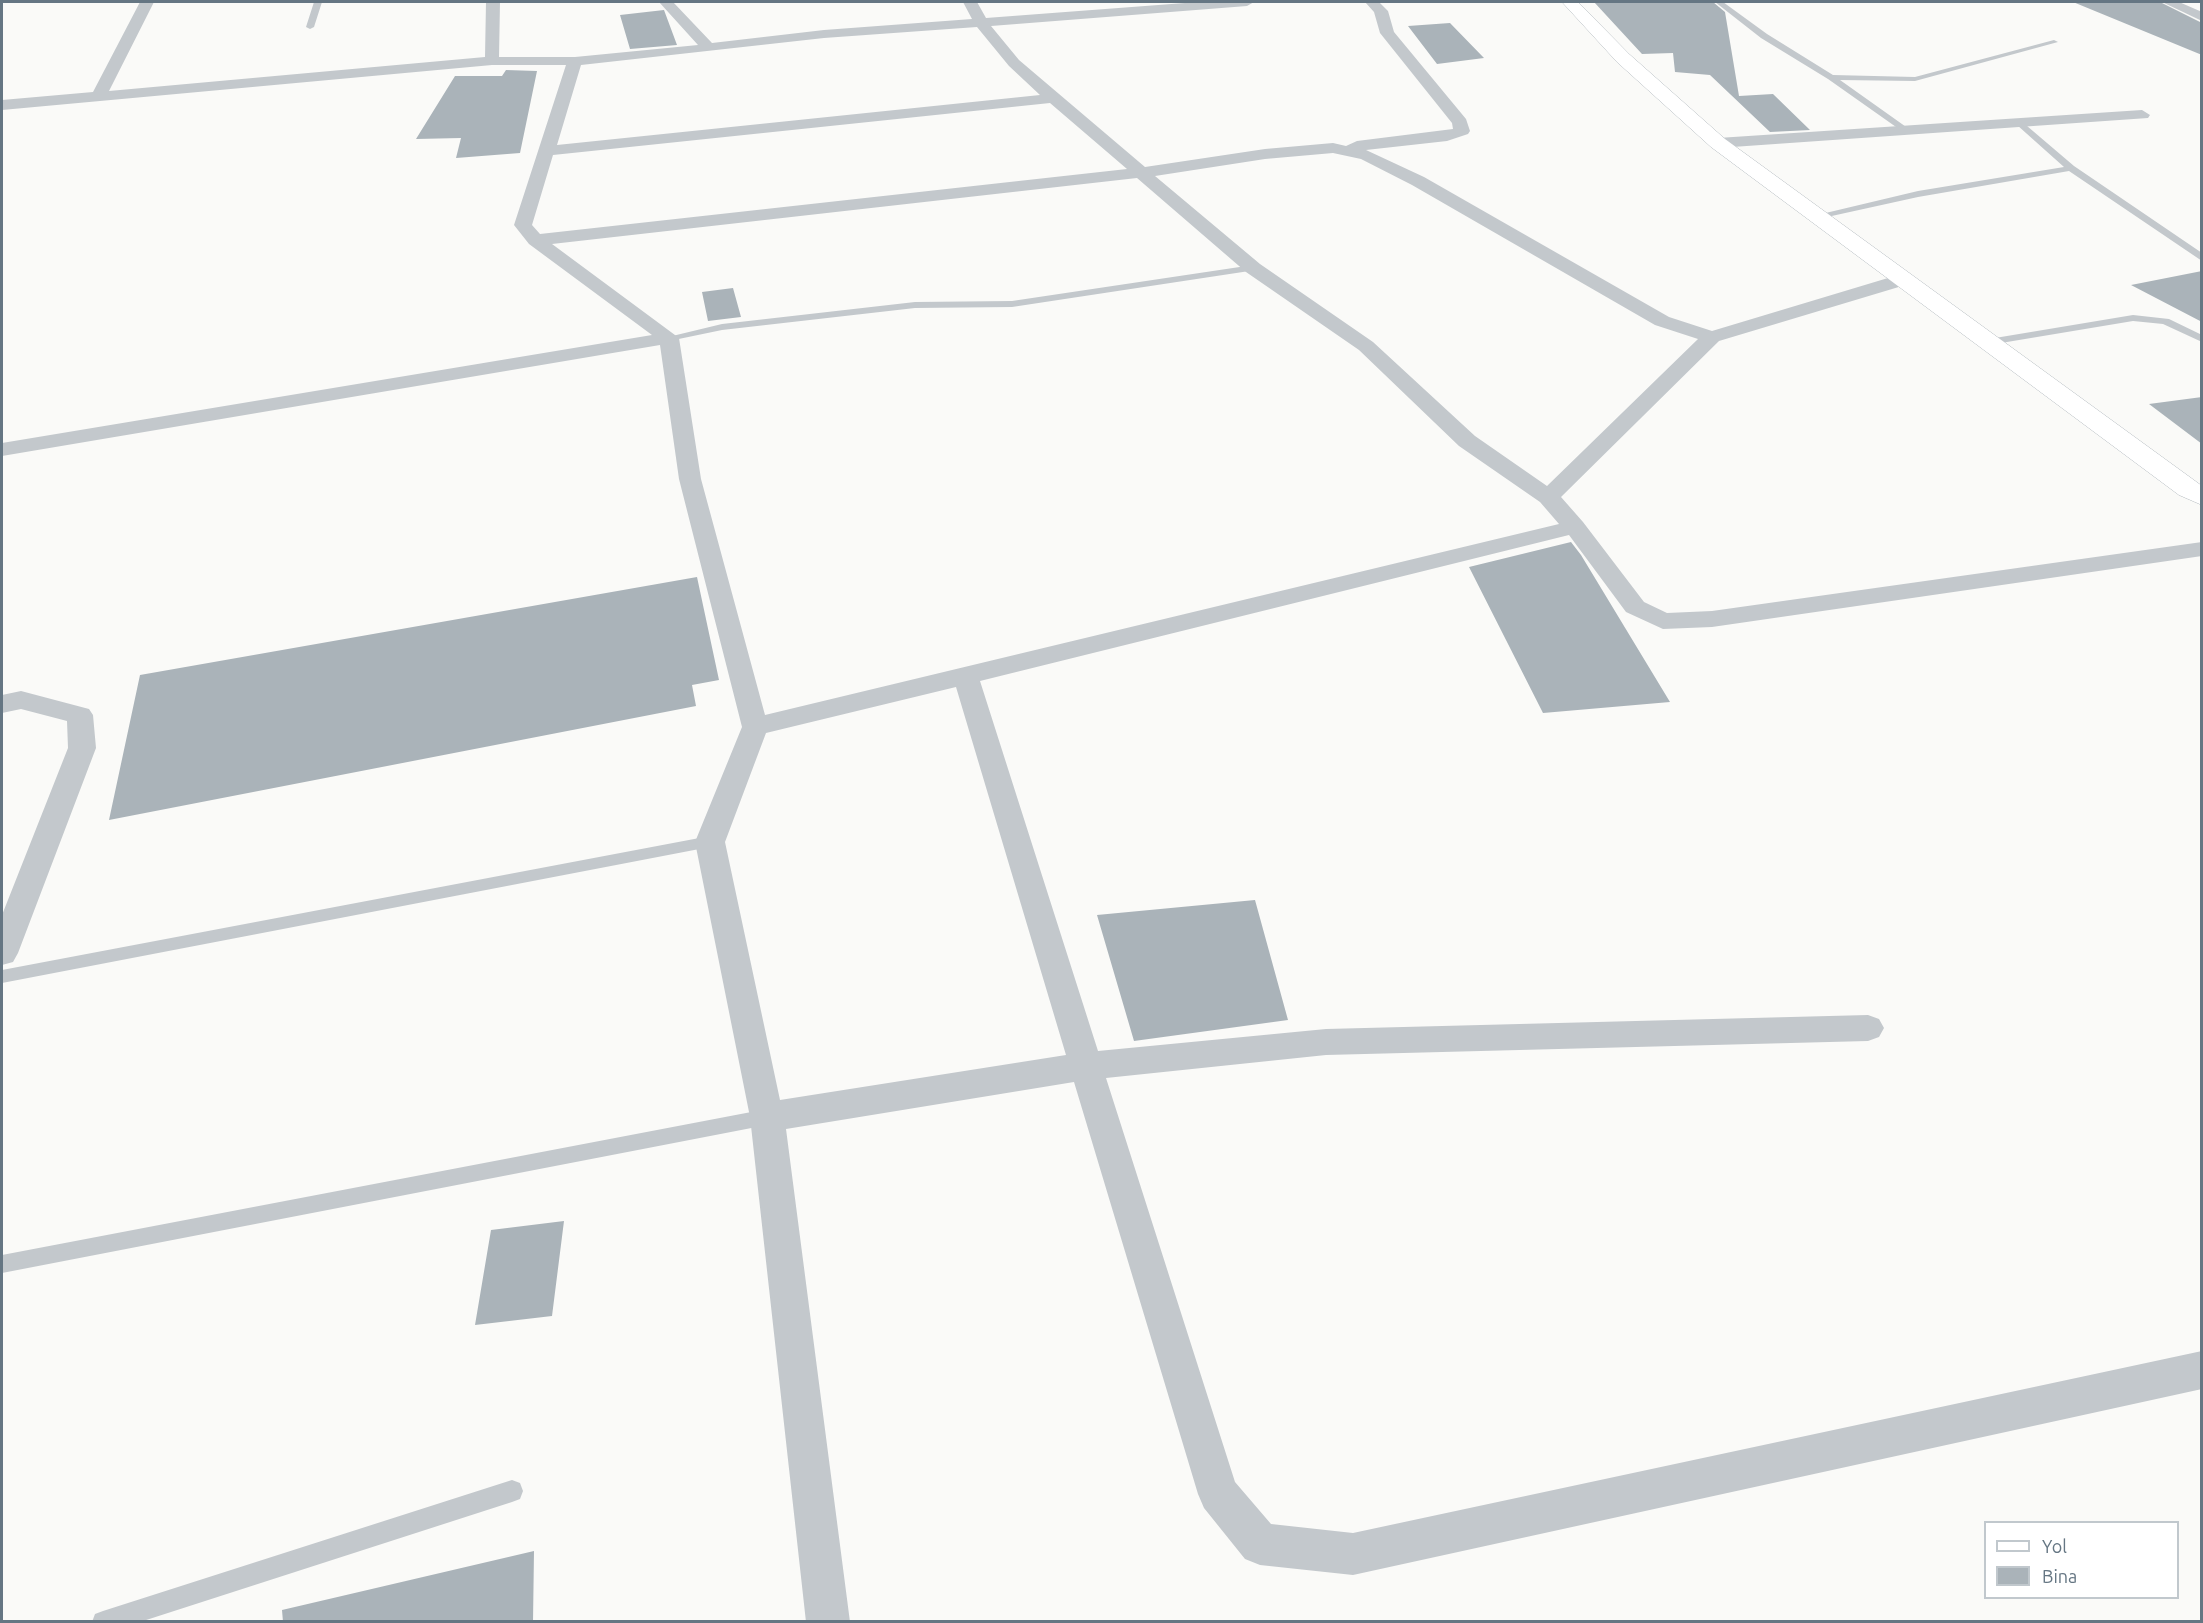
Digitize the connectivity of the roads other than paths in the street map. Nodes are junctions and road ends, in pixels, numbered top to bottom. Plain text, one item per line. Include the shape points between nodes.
1 (147, 2) edge
2 (152, 2) edge
3 (318, 2) edge
4 (494, 2) edge
5 (666, 2) edge
6 (970, 2) edge
7 (1247, 2) edge
8 (1372, 2) edge
9 (1570, 2) edge
10 (1719, 2) edge
11 (2169, 2) edge
12 (2202, 16) edge
13 (981, 22) junction
14 (310, 27) dead end
15 (2054, 42) dead end
16 (708, 47) junction
17 (492, 61) junction
18 (575, 61) junction
19 (1831, 77) junction
20 (99, 96) junction
21 (1053, 98) junction
22 (2, 105) edge
23 (2142, 115) dead end
24 (2020, 123) junction
25 (1906, 131) junction
26 (1718, 143) junction
27 (1350, 150) junction
28 (547, 151) junction
29 (2071, 168) junction
30 (1140, 173) junction
31 (1818, 216) junction
32 (535, 240) junction
33 (2202, 258) edge
34 (1253, 268) junction
35 (1905, 279) junction
36 (1712, 337) junction
37 (669, 338) junction
38 (2202, 339) edge
39 (1989, 342) junction
40 (2, 450) edge
41 (2202, 496) edge
42 (1548, 497) junction
43 (1575, 527) junction
44 (2202, 549) edge
45 (966, 677) junction
46 (2, 705) edge
47 (755, 728) junction
48 (710, 842) junction
49 (2, 953) edge
50 (2, 977) edge
51 (1868, 1028) dead end
52 (1085, 1066) junction
53 (766, 1117) junction
54 (2, 1264) edge
55 (2202, 1370) edge
56 (512, 1491) dead end
57 (103, 1622) edge
58 (828, 1622) edge

1 - 2 street
1 - 20 street
3 - 14 lane
4 - 17 street
5 - 16 street
6 - 13 street
7 - 13 street
8 - 27 street via 1382,11 1387,33 1460,122 1462,131
9 - 26 street via 1623,58
10 - 19 lane via 1764,36
11 - 12 street
13 - 16 street
13 - 21 street via 1014,63
15 - 19 lane via 1915,79
16 - 18 street
17 - 18 street
17 - 20 street
18 - 28 street
19 - 25 lane
20 - 22 street
21 - 28 street
21 - 30 street
23 - 24 street
24 - 25 street
24 - 29 lane
25 - 26 street
26 - 31 street
27 - 30 street via 1265,154
27 - 36 street via 1418,181 1662,321
28 - 32 street via 524,225
29 - 31 lane
29 - 33 lane
30 - 32 street
30 - 34 street
31 - 35 street
32 - 37 street
34 - 37 lane via 1012,304 915,305 722,327
34 - 42 street via 1366,346 1467,441
35 - 36 street
35 - 39 street
36 - 42 street
37 - 40 street
37 - 47 street via 690,479
38 - 39 lane via 2165,321 2133,318
39 - 41 street
42 - 43 street
43 - 44 street via 1635,607 1663,621 1712,619
43 - 45 street
45 - 47 street
45 - 52 street
46 - 49 street via 21,700 80,715 82,748
47 - 48 street
48 - 50 lane
48 - 53 street
51 - 52 street via 1326,1042
52 - 53 street
52 - 55 street via 1218,1494 1260,1544 1353,1554
53 - 54 lane
53 - 58 street
56 - 57 lane

